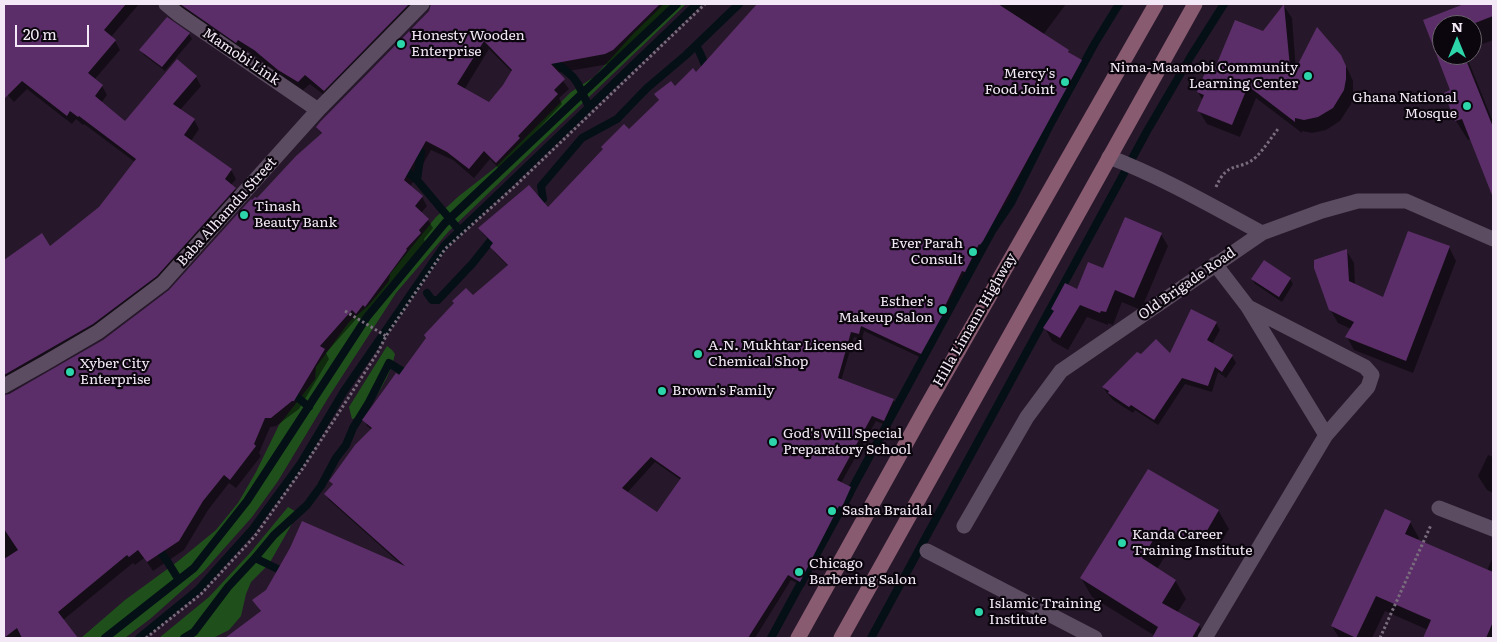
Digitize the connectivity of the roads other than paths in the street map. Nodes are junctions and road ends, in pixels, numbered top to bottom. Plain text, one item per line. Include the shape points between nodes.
1 (166, 4) edge
2 (422, 4) edge
3 (1156, 4) edge
4 (1195, 4) edge
5 (318, 110) junction
6 (1109, 157) junction
7 (1262, 233) junction
8 (1493, 239) edge
9 (1215, 264) junction
10 (1248, 307) junction
11 (4, 386) edge
12 (1326, 435) junction
13 (1439, 508) road end
14 (964, 526) dead end
15 (1493, 529) edge
16 (927, 551) dead end
17 (798, 638) edge
18 (840, 638) edge
19 (1096, 638) edge
20 (1205, 638) edge

1 - 5 street, Mamobi Link
2 - 5 street, Baba Alhamdu Street
3 - 17 main road, Hilla Limann Highway
4 - 6 main road
5 - 11 street, Baba Alhamdu Street via 163,283 98,332
6 - 7 street via 1210,204
6 - 18 main road
7 - 8 street, Old Brigade Road via 1358,201 1406,201
7 - 9 street, Old Brigade Road
9 - 10 street
9 - 14 street, Old Brigade Road via 1061,372 1027,417
10 - 12 street
10 - 12 street via 1365,367 1372,375 1368,386
12 - 20 street
13 - 15 street
16 - 19 street

